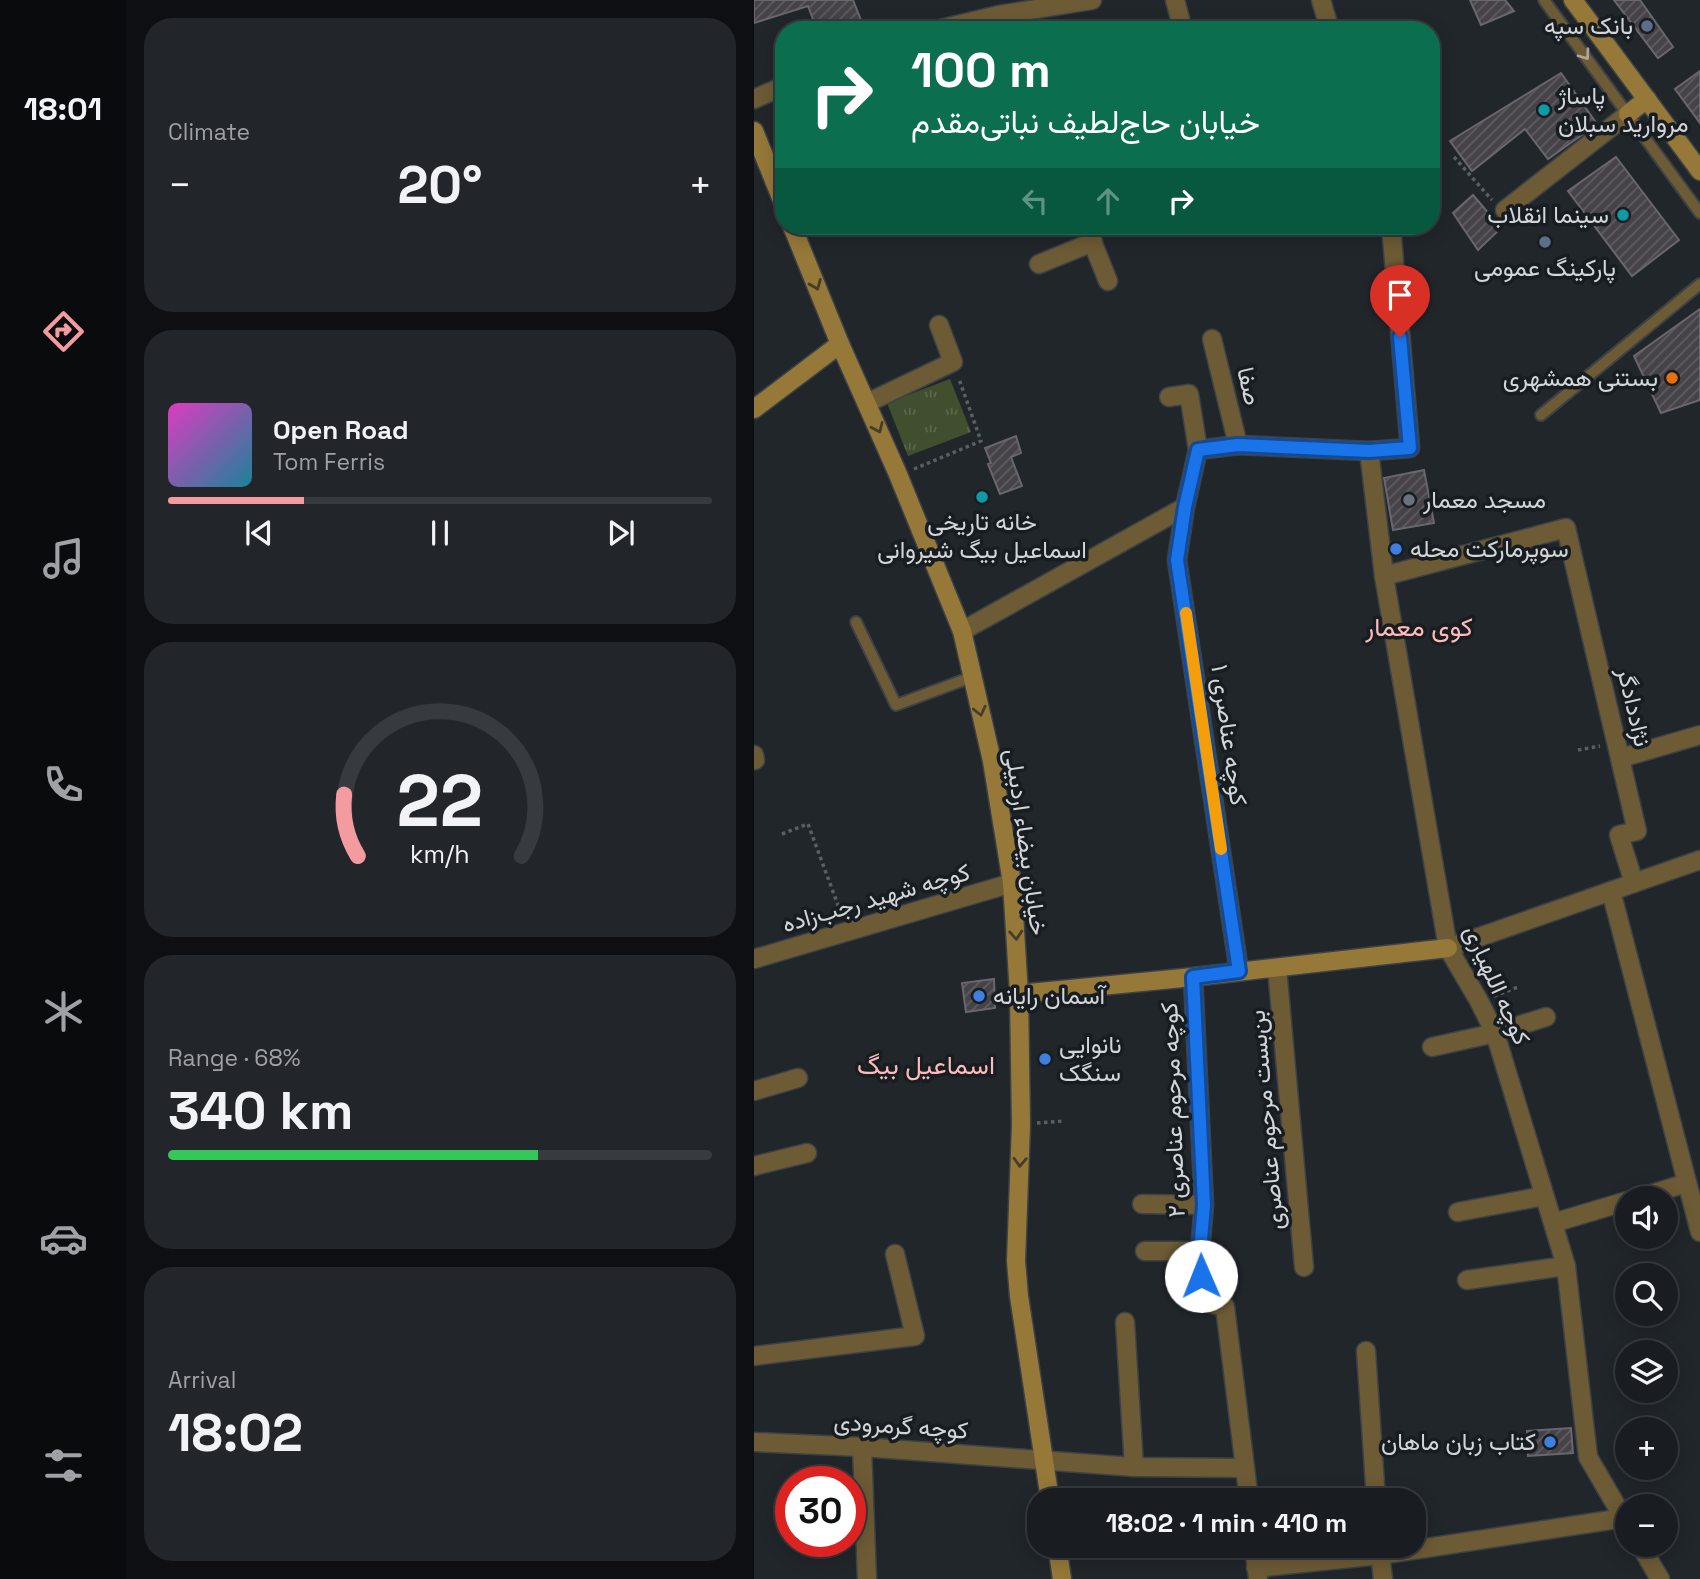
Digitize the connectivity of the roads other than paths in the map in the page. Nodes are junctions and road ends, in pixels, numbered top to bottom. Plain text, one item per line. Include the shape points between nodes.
1 (1092, 0) edge
2 (1175, 0) edge
3 (1321, 0) edge
4 (1544, 0) edge
5 (1573, 0) edge
6 (1006, 21) edge
7 (1181, 21) edge
8 (1327, 21) edge
9 (775, 90) edge
10 (754, 99) edge
11 (1647, 99) junction
12 (1628, 114) junction
13 (754, 131) edge
14 (1700, 171) edge
15 (775, 183) edge
16 (1505, 210) road end
17 (1700, 213) edge
18 (796, 235) edge
19 (1088, 235) edge
20 (1090, 235) edge
21 (1392, 235) edge
22 (1039, 264) dead end
23 (1108, 281) dead end
24 (1700, 284) edge
25 (939, 325) dead end
26 (1212, 339) dead end
27 (840, 344) junction
28 (1169, 397) dead end
29 (867, 403) junction
30 (754, 409) edge
31 (1541, 415) dead end
32 (1238, 445) junction
33 (1198, 450) junction
34 (1369, 451) junction
35 (1185, 507) junction
36 (1384, 576) junction
37 (856, 622) dead end
38 (962, 631) junction
39 (972, 677) junction
40 (1700, 735) edge
41 (1621, 758) junction
42 (1700, 860) edge
43 (1012, 883) junction
44 (1634, 883) junction
45 (1611, 891) junction
46 (1448, 948) junction
47 (754, 959) edge
48 (1277, 968) junction
49 (1239, 971) junction
50 (1193, 977) junction
51 (1019, 994) junction
52 (1546, 1017) dead end
53 (1495, 1033) junction
54 (1431, 1047) dead end
55 (798, 1079) dead end
56 (754, 1091) edge
57 (807, 1153) dead end
58 (754, 1166) edge
59 (1687, 1184) junction
60 (1678, 1187) edge
61 (1544, 1196) junction
62 (1142, 1204) dead end
63 (1204, 1205) junction
64 (1615, 1205) edge
65 (1458, 1212) dead end
66 (1553, 1223) junction
67 (1700, 1232) edge
68 (1145, 1251) dead end
69 (1200, 1251) junction
70 (895, 1254) dead end
71 (1566, 1266) junction
72 (1304, 1267) dead end
73 (1466, 1280) dead end
74 (1125, 1322) dead end
75 (1366, 1351) dead end
76 (754, 1356) edge
77 (754, 1441) edge
78 (862, 1447) junction
79 (1045, 1461) junction
80 (1134, 1467) junction
81 (1245, 1468) junction
82 (1048, 1488) edge
83 (1248, 1488) edge
84 (1375, 1488) edge
85 (1615, 1502) edge
86 (1615, 1522) edge
87 (1426, 1545) edge
88 (1647, 1557) edge
89 (1059, 1558) edge
90 (1339, 1558) edge
91 (1381, 1558) edge
92 (1257, 1574) edge
93 (867, 1579) edge
94 (1062, 1579) edge
95 (1383, 1579) edge
96 (1660, 1579) edge

1 - 6 street
2 - 7 street
3 - 8 street
4 -> 12 lane
5 - 11 street
9 - 10 street
11 - 12 street
11 - 14 street
12 - 16 street via 1541,191
12 - 17 lane
13 - 15 street
18 -> 27 street, خیابان بیضاء اردبیلی
19 - 22 street
20 - 23 street
21 - 34 street via 1410,448
24 - 31 lane
25 - 29 street via 953,362
26 - 32 street, صفا
27 - 29 street, خیابان بیضاء اردبیلی
27 - 30 street
28 - 33 street via 1189,394
29 -> 38 street, خیابان بیضاء اردبیلی
32 - 33 street
32 - 34 street
33 - 35 street, کوچه عناصری ۱
34 - 36 street, کوچه اللهیاری
35 - 38 street
35 - 49 street, کوچه عناصری ۱ via 1177,560
36 - 41 street, نژاددادگر via 1566,528
36 - 46 street, کوچه اللهیاری
37 - 39 lane via 896,705
38 - 39 street, خیابان بیضاء اردبیلی
39 -> 43 street, خیابان بیضاء اردبیلی via 992,761
40 - 41 street
41 - 44 street, نژاددادگر via 1637,831 1619,835
42 - 44 street
43 - 47 street, کوچه شهید رجب‌زاده
43 -> 51 street, خیابان بیضاء اردبیلی
44 - 45 street
45 - 46 street
45 - 59 street
46 - 48 street
46 - 53 street, کوچه اللهیاری
48 - 49 street
48 - 72 street, بن‌بست مرحوم عناصری
49 - 50 street
50 - 51 street
50 - 63 street, کوچه مرحوم عناصری ۲
51 -> 79 street, خیابان بیضاء اردبیلی via 1016,1261 1021,1320
52 - 53 street
53 - 54 street
53 - 61 street, کوچه اللهیاری
55 - 56 street
57 - 58 street
59 - 60 street
59 - 67 street
61 - 65 street
61 - 66 street, کوچه اللهیاری
62 - 63 street
63 - 69 street, کوچه مرحوم عناصری ۲
64 - 66 street
66 - 71 street, کوچه اللهیاری
68 - 69 street
69 - 81 street, کوچه مرحوم عناصری ۲ via 1202,1301 1225,1307
70 - 76 street via 915,1336
71 - 73 street
71 - 85 street, کوچه اللهیاری via 1588,1457
74 - 80 street
75 - 84 street
77 - 78 street, کوچه گرمرودی
78 - 79 street, کوچه گرمرودی
78 - 93 street
79 - 80 street, کوچه گرمرودی
79 - 82 street, خیابان بیضاء اردبیلی
80 - 81 street, کوچه گرمرودی
81 - 83 street
86 - 87 street
88 - 96 street
89 - 94 street
90 - 92 street
91 - 95 street

